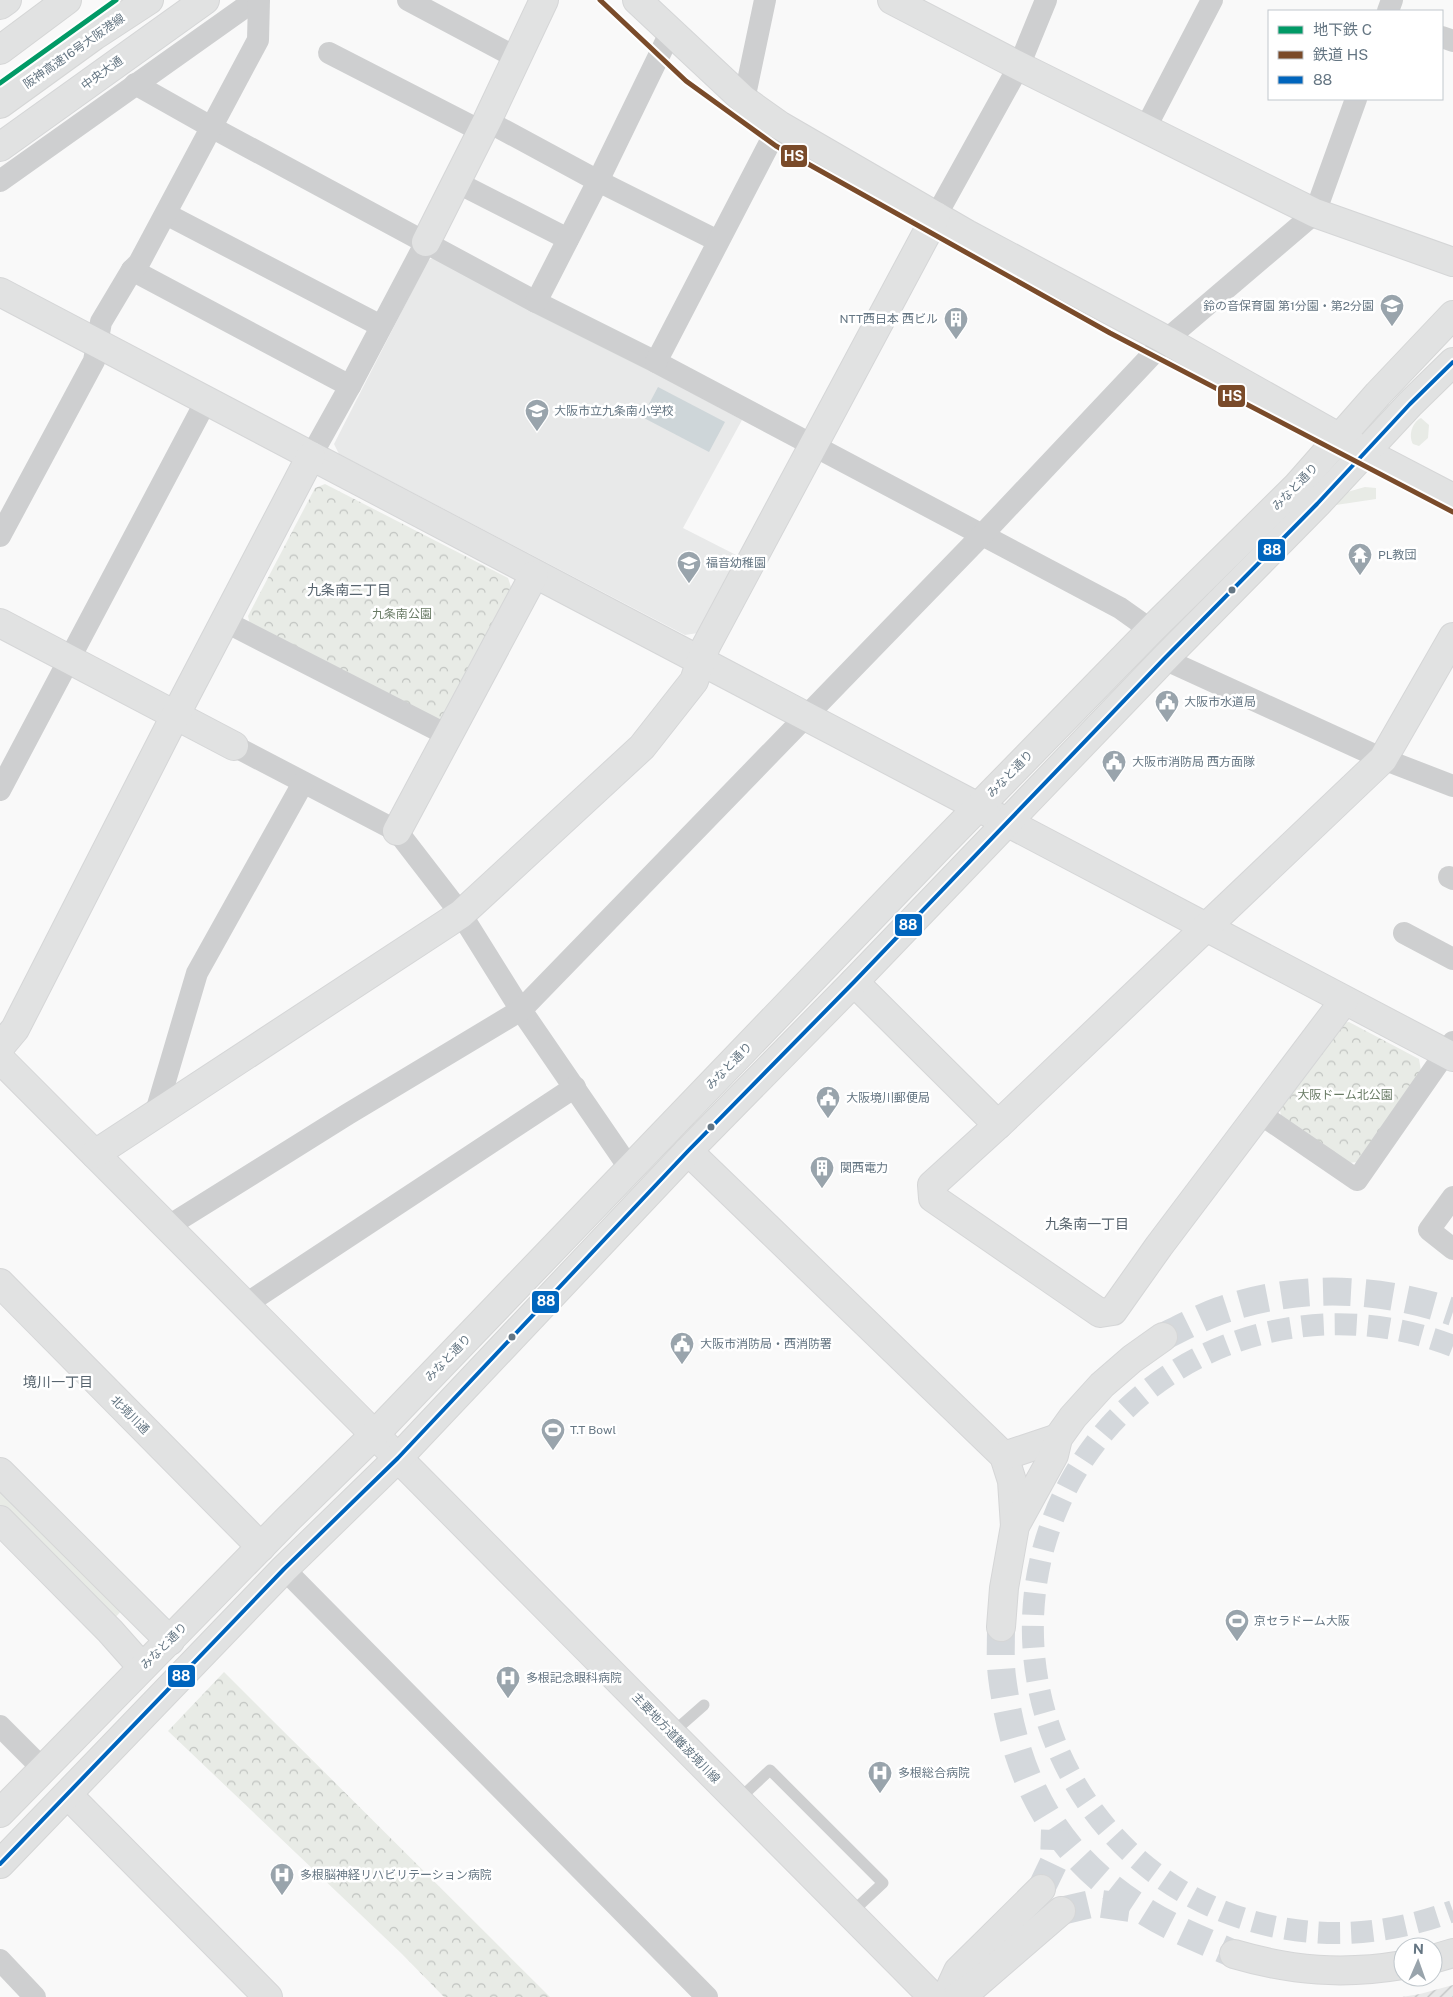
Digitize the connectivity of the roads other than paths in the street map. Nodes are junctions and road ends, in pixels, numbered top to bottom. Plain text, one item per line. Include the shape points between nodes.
1 (7, 0) edge
2 (68, 0) edge
3 (149, 0) edge
4 (205, 0) edge
5 (255, 0) edge
6 (259, 0) edge
7 (408, 0) edge
8 (544, 0) edge
9 (637, 0) edge
10 (765, 0) edge
11 (892, 0) edge
12 (1046, 0) edge
13 (1212, 0) edge
14 (0, 5) edge
15 (671, 31) junction
16 (0, 50) edge
17 (329, 53) dead end
18 (517, 58) junction
19 (1019, 66) junction
20 (135, 84) junction
21 (744, 100) junction
22 (1356, 100) edge
23 (0, 104) edge
24 (779, 125) junction
25 (484, 126) junction
26 (213, 128) junction
27 (1145, 129) junction
28 (0, 146) edge
29 (0, 181) edge
30 (598, 181) junction
31 (456, 182) junction
32 (1315, 213) junction
33 (166, 214) junction
34 (936, 216) junction
35 (568, 239) junction
36 (718, 241) junction
37 (426, 242) junction
38 (1453, 262) edge
39 (132, 270) junction
40 (2, 298) edge
41 (536, 302) junction
42 (1453, 315) edge
43 (381, 326) junction
44 (1166, 340) junction
45 (97, 342) junction
46 (656, 362) junction
47 (1453, 362) edge
48 (350, 386) junction
49 (206, 401) junction
50 (1340, 438) junction
51 (814, 445) junction
52 (1365, 452) junction
53 (311, 456) junction
54 (1453, 498) edge
55 (982, 535) junction
56 (0, 536) edge
57 (534, 574) junction
58 (226, 622) junction
59 (0, 623) edge
60 (1151, 630) junction
61 (1453, 637) edge
62 (69, 659) junction
63 (1164, 659) junction
64 (701, 662) junction
65 (176, 714) junction
66 (806, 716) junction
67 (448, 736) junction
68 (234, 746) joint
69 (1383, 760) junction
70 (303, 783) junction
71 (1453, 786) edge
72 (0, 790) edge
73 (978, 807) junction
74 (1008, 823) junction
75 (397, 831) junction
76 (461, 914) junction
77 (1206, 927) junction
78 (1404, 933) dead end
79 (1453, 959) edge
80 (854, 982) junction
81 (1344, 1001) junction
82 (521, 1010) junction
83 (0, 1048) edge
84 (1450, 1051) edge
85 (0, 1059) edge
86 (575, 1087) junction
87 (1259, 1113) junction
88 (155, 1115) junction
89 (998, 1125) junction
90 (688, 1151) junction
91 (95, 1154) junction
92 (630, 1169) junction
93 (1453, 1197) edge
94 (168, 1227) junction
95 (1453, 1249) edge
96 (0, 1283) edge
97 (246, 1304) junction
98 (1163, 1337) tunnel mouth
99 (374, 1435) junction
100 (1058, 1438) junction
101 (1004, 1456) junction
102 (398, 1458) junction
103 (0, 1472) edge
104 (0, 1520) edge
105 (1015, 1526) junction
106 (261, 1547) junction
107 (284, 1569) junction
108 (1001, 1627) tunnel mouth
109 (170, 1640) junction
110 (142, 1668) junction
111 (704, 1705) dead end
112 (0, 1726) edge
113 (672, 1734) junction
114 (44, 1770) junction
115 (68, 1795) junction
116 (736, 1801) junction
117 (0, 1813) edge
118 (0, 1864) edge
119 (1041, 1889) tunnel mouth
120 (1062, 1912) tunnel mouth
121 (850, 1915) junction
122 (1234, 1954) tunnel mouth
123 (0, 1960) edge
124 (1393, 1967) edge
125 (35, 1997) edge
126 (268, 1997) edge
127 (707, 1997) edge
128 (932, 1997) edge
129 (946, 1997) edge
130 (956, 1997) edge

1 - 14 main road
2 - 16 main road
3 - 23 main road, 阪神高速16号大阪港線
4 - 28 main road, 中央大通
5 - 20 street
6 - 26 street via 258,40
7 - 18 street
8 - 18 main road
9 - 15 main road
10 - 21 street
11 - 19 main road
12 - 19 street
13 - 27 street
15 - 21 main road
15 - 30 street
17 - 25 street
18 - 25 main road
19 - 27 main road
19 - 34 street
20 - 26 street
20 - 29 street
21 - 24 main road
22 - 32 street
24 - 34 main road
24 - 36 street
25 - 30 street
25 - 31 main road
26 - 33 street
26 - 37 street
27 - 32 main road
30 - 35 street
30 - 36 street
31 - 35 street
31 - 37 main road
32 - 38 main road
32 - 44 street
33 - 39 street
33 - 43 street
34 - 44 main road
34 - 51 main road
35 - 41 street
36 - 46 street
37 - 41 street
37 - 43 street
39 - 45 street via 101,322
39 - 48 street
40 - 45 main road
41 - 46 street
42 - 50 main road, みなと通り
43 - 48 street
44 - 50 main road
44 - 55 street
45 - 49 main road
45 - 56 street via 94,361
46 - 51 street
47 - 52 main road
48 - 53 street
49 - 53 main road
49 - 62 street
50 - 52 main road
50 - 60 main road, みなと通り via 1297,486
51 - 55 street
51 - 64 main road via 706,646
52 - 54 main road
52 - 63 main road
53 - 57 main road
53 - 58 main road
55 - 60 street via 1120,608
55 - 66 street
57 - 64 main road
57 - 67 main road
58 - 65 main road
58 - 67 street
59 - 62 main road
60 - 73 main road, みなと通り
61 - 69 main road
62 - 65 main road
62 - 72 street
63 - 69 street
63 - 74 main road
64 - 66 main road
64 - 76 main road via 694,681 642,747
65 - 68 main road
65 - 83 main road via 15,1028
66 - 73 main road
66 - 82 street
67 - 75 main road
68 - 70 street
69 - 71 street
69 - 77 main road
70 - 75 street
70 - 88 street via 197,973
73 - 74 main road
73 - 92 main road, みなと通り
74 - 77 main road
74 - 80 main road
75 - 76 street
76 - 82 street
76 - 88 main road
77 - 81 main road
77 - 89 main road
78 - 79 street
80 - 89 main road
80 - 90 main road
81 - 84 main road
81 - 87 main road
82 - 86 street
82 - 94 street
84 - 87 street via 1358,1180
85 - 91 main road, 主要地方道難波境川線
86 - 92 street
86 - 97 street
87 - 89 main road via 1113,1311 1100,1313 933,1198 932,1185
88 - 91 main road
90 - 101 main road
90 - 102 main road
91 - 94 main road, 主要地方道難波境川線
92 - 99 main road, みなと通り
93 - 95 street via 1429,1230
94 - 97 main road, 主要地方道難波境川線
96 - 106 main road, 北境川通
97 - 99 main road, 主要地方道難波境川線
98 - 100 main road via 1102,1385
99 - 102 main road, 主要地方道難波境川線
99 - 106 main road, みなと通り
100 - 101 main road
100 - 105 main road via 1054,1455
101 - 105 main road via 1012,1481
102 - 107 main road
102 - 113 main road, 主要地方道難波境川線
103 - 109 main road
104 - 110 main road via 110,1631
105 - 108 main road via 1004,1581
106 - 109 main road, みなと通り
107 - 115 main road
107 - 127 street
109 - 110 main road, みなと通り
110 - 114 main road, みなと通り
111 - 113 lane
112 - 114 street
113 - 116 main road, 主要地方道難波境川線
114 - 117 main road, みなと通り
115 - 118 main road
115 - 126 main road
116 - 121 main road, 主要地方道難波境川線
116 - 121 lane via 770,1770 884,1883
119 - 129 main road via 958,1970
120 - 130 main road via 974,1986
121 - 128 main road, 主要地方道難波境川線
122 - 124 main road via 1304,1970 1352,1971
123 - 125 street

